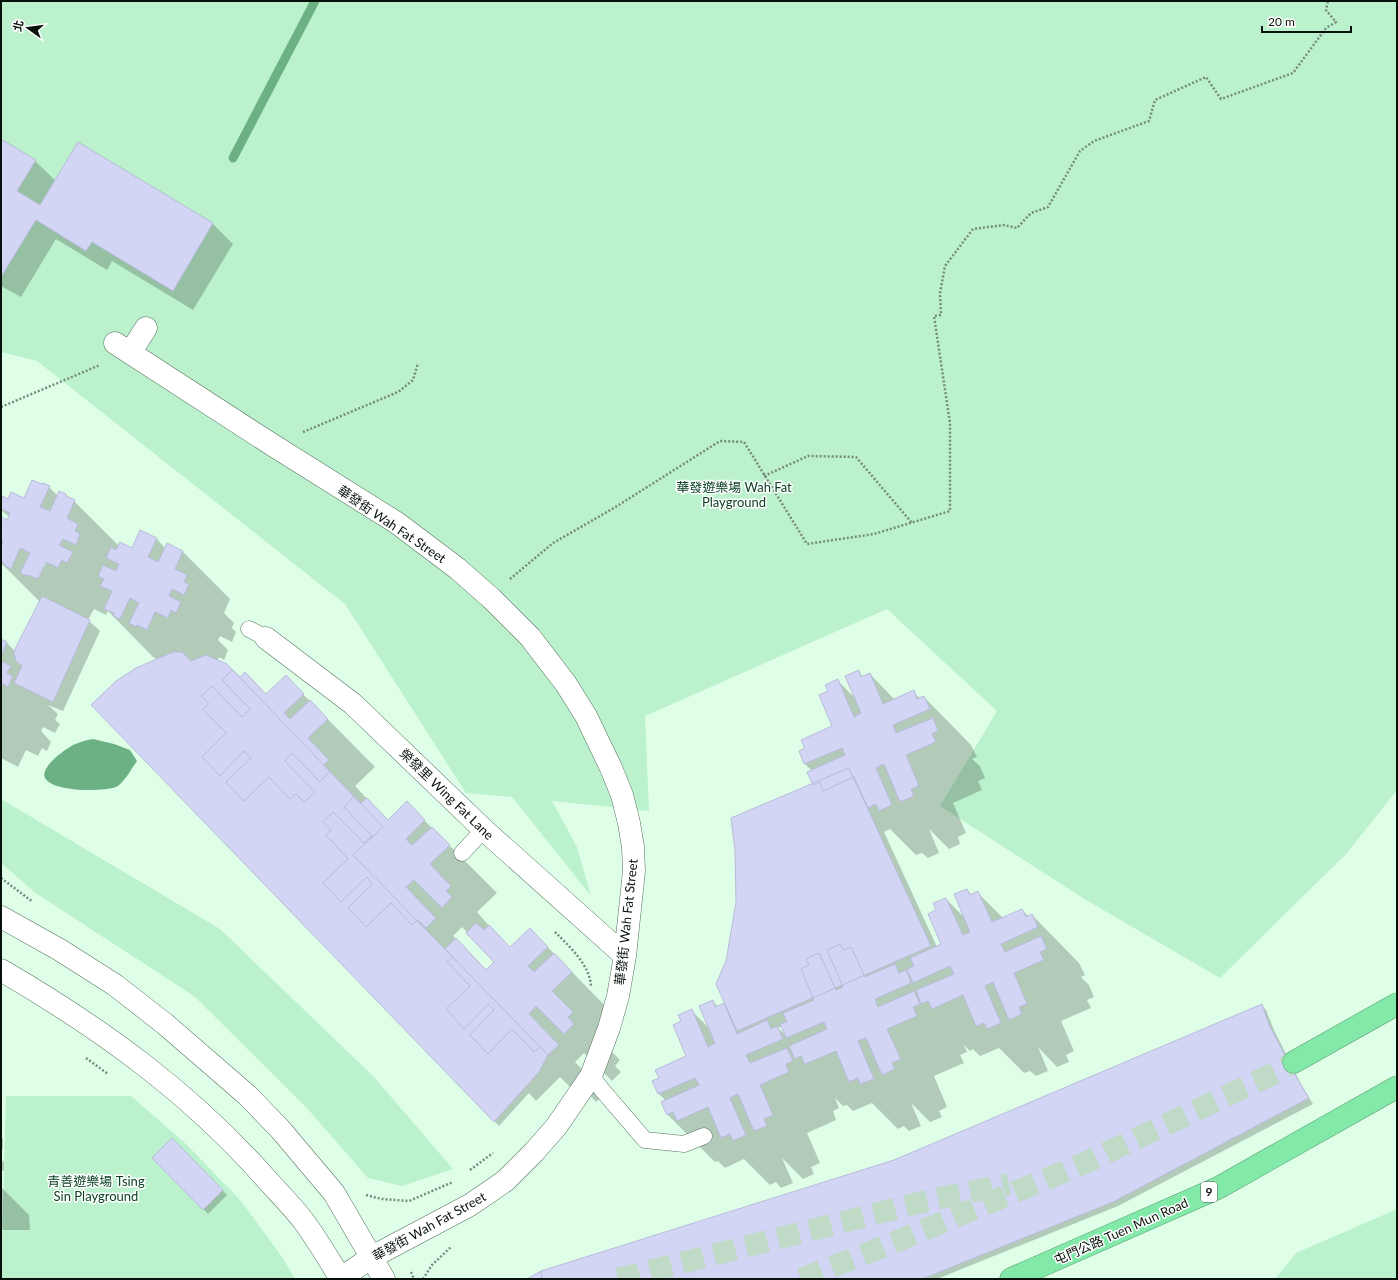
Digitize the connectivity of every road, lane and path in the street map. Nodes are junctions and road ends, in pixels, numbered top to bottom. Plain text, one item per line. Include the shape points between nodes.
1 (1328, 1) edge
2 (146, 328) dead end
3 (96, 360) dead end
4 (418, 363) dead end
5 (1, 407) edge
6 (303, 432) dead end
7 (764, 476) junction
8 (912, 523) junction
9 (513, 584) dead end
10 (257, 633) dead end
11 (483, 829) junction
12 (462, 853) dead end
13 (1, 917) edge
14 (550, 927) dead end
15 (625, 956) junction
16 (1, 970) edge
17 (590, 992) dead end
18 (1397, 1004) edge
19 (80, 1054) dead end
20 (1294, 1062) tunnel mouth
21 (111, 1076) dead end
22 (591, 1076) junction
23 (1397, 1086) edge
24 (704, 1136) dead end
25 (495, 1152) dead end
26 (470, 1171) dead end
27 (457, 1180) dead end
28 (362, 1193) dead end
29 (457, 1244) dead end
30 (372, 1257) junction
31 (341, 1279) edge
32 (384, 1279) edge
33 (423, 1279) edge
34 (1011, 1279) edge

1 - 8 path via 1326,10 1336,22 1326,28 1293,73 1221,98 1206,77 1155,100 1149,121 1094,141 1080,151 1048,207 1031,213 1017,228 1004,225 973,229 945,266 940,293 941,315 934,316 950,423 950,510
2 - 15 street, 華發街 Wah Fat Street via 123,348 409,532 492,599 530,638 566,684 586,716 612,768 629,823 634,865
3 - 5 path via 102,364
4 - 6 path via 413,380 398,392
7 - 8 path via 808,456 856,456
7 - 8 path via 807,544 874,534
7 - 9 path via 744,442 720,441 553,543 508,580
10 - 11 street, 榮發里 Wing Fat Lane via 353,704
11 - 12 lane
11 - 15 street, 榮發里 Wing Fat Lane
13 - 30 street via 115,985 165,1024 247,1095 330,1188
14 - 17 path via 583,964 591,985
15 - 22 street, 華發街 Wah Fat Street via 609,1028
16 - 31 street via 90,1024 176,1090 249,1159 297,1214
18 - 20 highway
19 - 21 path
22 - 24 lane via 646,1140 684,1144
22 - 30 street, 華發街 Wah Fat Street via 556,1127 505,1181 470,1205
23 - 34 highway, 屯門公路 Tuen Mun Road / 9 via 1218,1188
25 - 26 path
27 - 28 path via 409,1201 382,1199
29 - 33 path via 450,1247 432,1265
30 - 31 street, 華發街 Wah Fat Street
30 - 32 street

